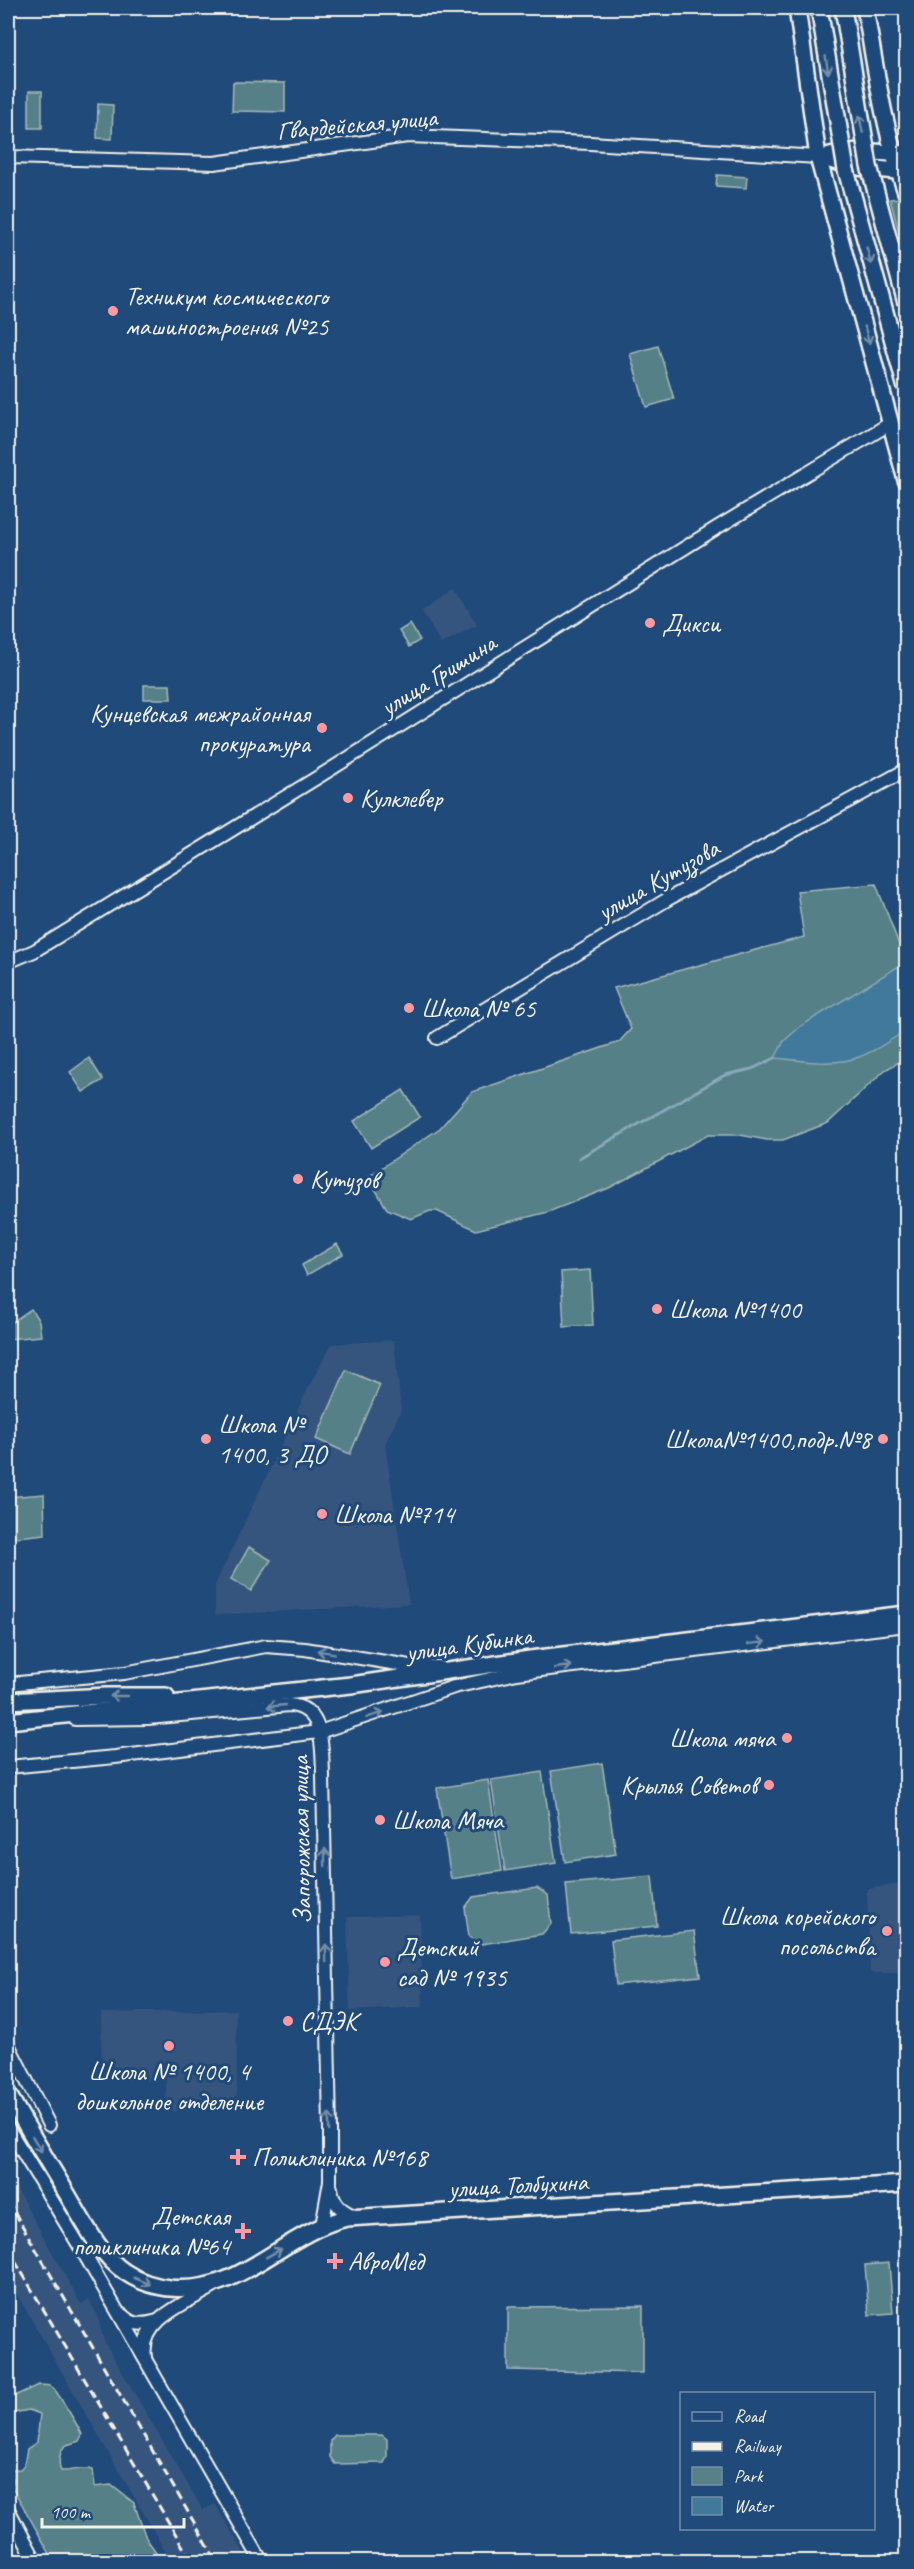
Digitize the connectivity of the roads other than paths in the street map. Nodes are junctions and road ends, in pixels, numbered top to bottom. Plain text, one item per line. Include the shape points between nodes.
1 (797, 8) edge
2 (819, 8) edge
3 (843, 8) edge
4 (865, 8) edge
5 (900, 153) edge
6 (8, 157) edge
7 (818, 157) junction
8 (902, 171) edge
9 (906, 192) edge
10 (906, 303) edge
11 (906, 388) edge
12 (899, 424) edge
13 (906, 480) edge
14 (906, 770) edge
15 (8, 962) edge
16 (437, 1038) dead end
17 (906, 1614) edge
18 (906, 1625) edge
19 (489, 1665) junction
20 (8, 1684) edge
21 (241, 1697) junction
22 (8, 1701) edge
23 (56, 1717) junction
24 (8, 1721) edge
25 (319, 1732) junction
26 (8, 1767) edge
27 (8, 2044) edge
28 (8, 2094) edge
29 (49, 2124) dead end
30 (8, 2128) edge
31 (330, 2181) junction
32 (906, 2184) edge
33 (359, 2217) junction
34 (322, 2226) junction
35 (226, 2279) junction
36 (117, 2311) junction
37 (159, 2320) junction
38 (146, 2361) junction
39 (8, 2509) edge
40 (36, 2562) edge
41 (262, 2562) edge

1 - 7 main road
2 -> 11 main road, bridge via 846,170
10 -> 3 main road, bridge via 869,166
4 - 5 main road via 880,99
5 - 7 main road via 858,151
5 - 8 main road
6 - 7 street, Гвардейская улица via 214,163 408,136
7 - 8 main road via 856,167
7 -> 12 main road
8 - 9 main road
12 - 13 main road via 897,448
12 - 15 street, улица Гришина via 709,533 34,951
14 - 16 street, улица Кутузова via 668,899
17 - 19 main road, улица Кубинка
25 -> 18 street via 454,1687 508,1675
19 -> 20 street via 410,1666 266,1646 124,1673
19 - 21 main road, улица Кубинка
21 -> 22 main road via 107,1696
21 - 23 main road, улица Кубинка
23 - 24 main road, улица Кубинка
25 -> 23 street, Запорожская улица via 309,1711 296,1705 130,1719
25 - 26 street
31 -> 25 street, Запорожская улица via 324,1776
27 - 29 street
28 -> 35 main road via 86,2227 123,2272 142,2282 168,2288 190,2288
30 - 36 street
31 - 33 street via 341,2209
31 - 34 street, Запорожская улица
32 - 33 main road, улица Толбухина
33 - 34 main road, улица Толбухина
35 -> 34 main road, улица Толбухина
35 - 37 street, улица Толбухина
36 - 37 street, улица Толбухина via 134,2324
36 - 38 street
37 - 38 street via 146,2335
38 - 41 street
39 - 40 street

